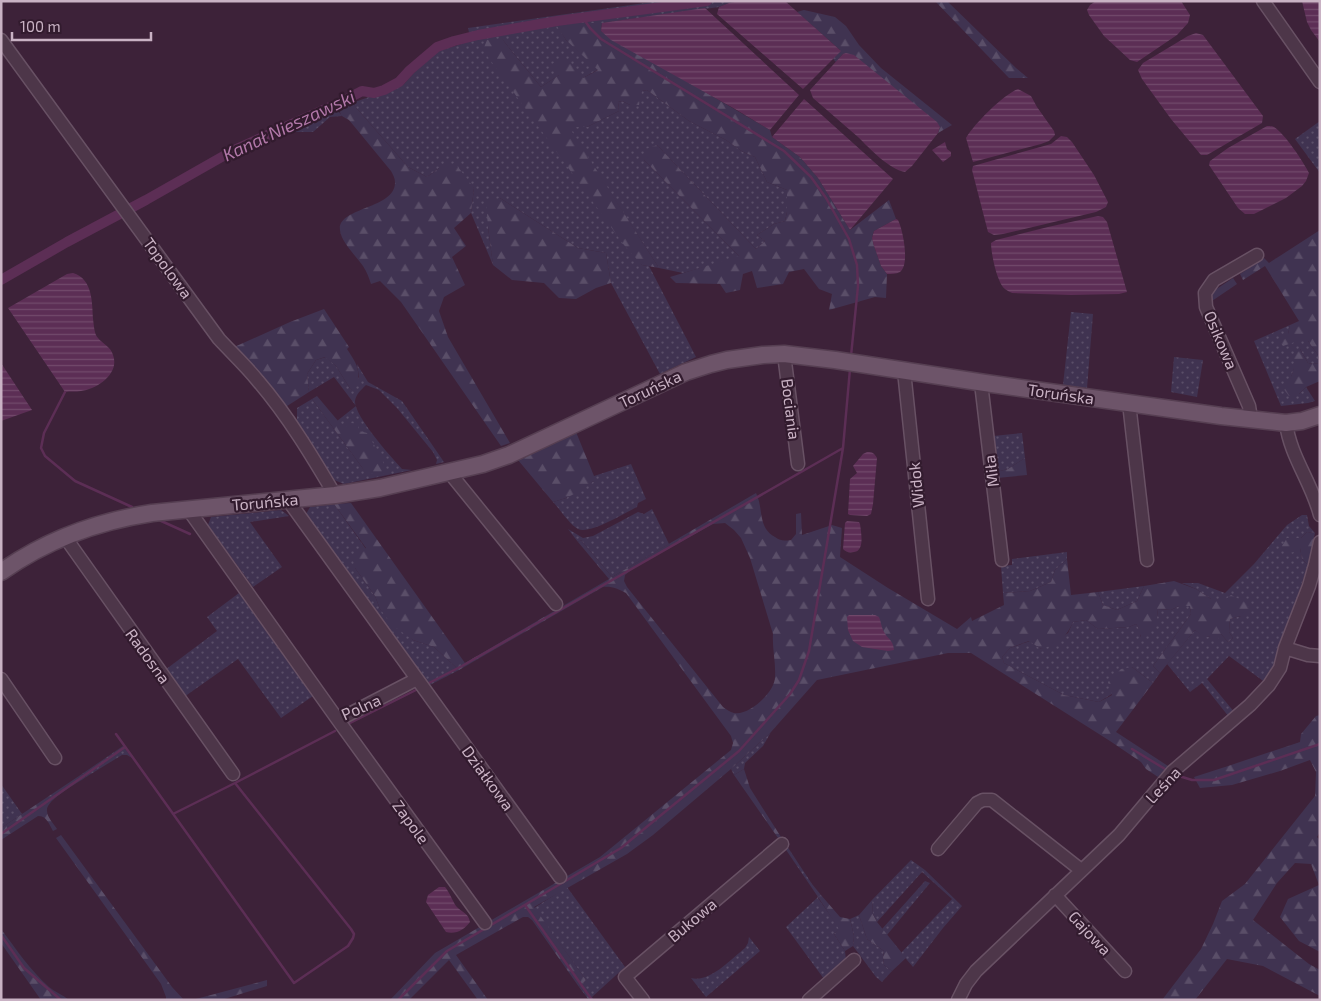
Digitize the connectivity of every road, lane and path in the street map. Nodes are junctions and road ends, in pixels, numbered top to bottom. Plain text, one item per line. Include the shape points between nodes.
1 (1263, 1) edge
2 (1, 40) edge
3 (1320, 82) edge
4 (1257, 254) dead end
5 (784, 354) junction
6 (904, 371) junction
7 (981, 383) junction
8 (1129, 403) junction
9 (1320, 415) edge
10 (1251, 419) junction
11 (1286, 423) junction
12 (798, 464) dead end
13 (449, 472) junction
14 (335, 495) junction
15 (288, 500) junction
16 (188, 509) junction
17 (1320, 515) edge
18 (65, 537) junction
19 (1320, 542) edge
20 (1002, 560) dead end
21 (1147, 560) dead end
22 (1, 572) edge
23 (928, 598) dead end
24 (556, 604) dead end
25 (1286, 648) junction
26 (1320, 656) edge
27 (1, 679) edge
28 (417, 679) junction
29 (338, 720) junction
30 (55, 758) dead end
31 (233, 774) dead end
32 (782, 844) dead end
33 (938, 849) dead end
34 (1080, 870) junction
35 (560, 876) dead end
36 (1055, 895) junction
37 (485, 923) dead end
38 (854, 960) dead end
39 (1125, 971) dead end
40 (643, 1000) edge
41 (810, 1000) edge
42 (958, 1000) edge

1 - 3 street
2 - 14 street, Topolowa via 219,339 282,412
4 - 10 street, Osikowa via 1214,280 1206,293 1206,307 1249,406
5 - 6 main road, Toruńska
5 - 12 street, Bociania
5 - 13 main road, Toruńska via 746,357 699,367 509,455
6 - 7 main road, Toruńska
6 - 23 street, Widok
7 - 8 main road, Toruńska
7 - 20 street, Miła
8 - 10 main road, Toruńska
8 - 21 street
9 - 11 main road, Toruńska
10 - 11 main road, Toruńska
11 - 17 street via 1290,445
13 - 14 main road, Toruńska
13 - 24 street
14 - 15 main road, Toruńska
15 - 16 main road, Toruńska
15 - 28 street
16 - 18 main road, Toruńska via 129,517
16 - 29 street, Polna
18 - 22 main road, Toruńska
18 - 31 street, Radosna
19 - 25 street, Leśna via 1309,586
25 - 26 street
25 - 34 street, Leśna via 1280,668 1261,694 1172,772 1118,834
27 - 30 street
28 - 29 street, Polna
28 - 35 street, Działkowa
29 - 37 street, Zapole
32 - 40 street, Bukowa via 625,976
33 - 34 street via 977,803 992,800
34 - 36 street, Leśna
36 - 39 street, Gajowa
36 - 42 street, Leśna via 976,970
38 - 41 street

